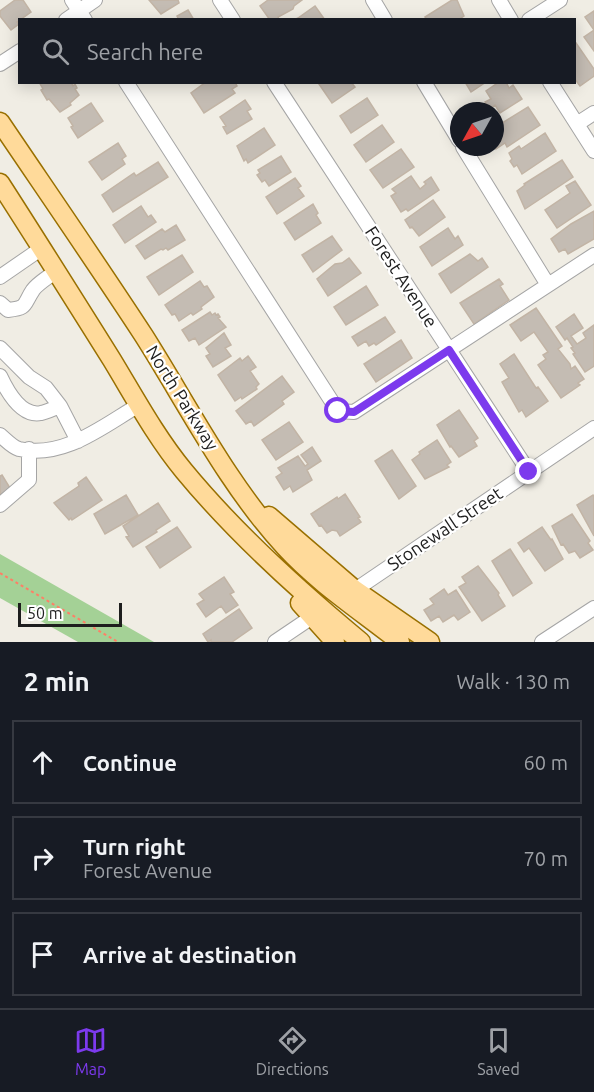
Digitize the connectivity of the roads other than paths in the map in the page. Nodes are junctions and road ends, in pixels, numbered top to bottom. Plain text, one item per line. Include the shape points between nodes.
1 (95, 0) edge
2 (220, 0) edge
3 (373, 0) edge
4 (499, 0) edge
5 (560, 0) edge
6 (79, 10) edge
7 (232, 18) edge
8 (384, 18) edge
9 (510, 18) edge
10 (532, 18) edge
11 (18, 52) edge
12 (0, 64) edge
13 (127, 84) edge
14 (275, 84) edge
15 (425, 84) edge
16 (551, 84) edge
17 (594, 113) edge
18 (0, 122) edge
19 (577, 124) junction
20 (450, 125) edge
21 (594, 151) edge
22 (469, 156) edge
23 (0, 183) edge
24 (42, 248) junction
25 (594, 255) edge
26 (56, 271) junction
27 (0, 277) edge
28 (548, 285) junction
29 (0, 303) edge
30 (0, 349) edge
31 (449, 350) junction
32 (0, 376) edge
33 (139, 405) junction
34 (60, 406) junction
35 (594, 429) edge
36 (0, 435) edge
37 (78, 441) junction
38 (29, 449) junction
39 (529, 472) junction
40 (245, 496) junction
41 (0, 505) edge
42 (232, 524) junction
43 (355, 590) junction
44 (594, 608) edge
45 (312, 617) junction
46 (275, 642) edge
47 (335, 642) edge
48 (361, 642) edge
49 (400, 642) edge
50 (430, 642) edge
51 (542, 642) edge

1 - 6 street
2 - 7 street
3 - 8 street
4 - 9 street
5 - 10 street
11 - 12 street
13 - 31 street via 338,411 354,412
14 - 31 street, Forest Avenue
15 - 20 street
16 - 19 street
17 - 19 street
18 - 40 main road, North Parkway
19 - 21 street
22 - 28 street
23 - 24 main road, North Parkway
24 - 26 main road, North Parkway
24 - 27 street
25 - 28 street
26 - 29 street via 33,289 21,308 8,310
26 - 33 main road, North Parkway
28 - 31 street
30 - 34 street via 46,388
31 - 39 street, Forest Avenue
32 - 34 street via 6,390 23,409 39,414
33 - 37 street
33 - 42 main road, North Parkway via 184,471
34 - 37 street
35 - 39 street, Stonewall Street
36 - 38 street via 17,448
37 - 38 street via 52,450
38 - 41 street via 29,480
39 - 43 street, Stonewall Street
40 - 43 main road
40 - 49 main road, North Parkway via 305,567
42 - 45 main road
42 - 48 main road, North Parkway
43 - 50 main road
44 - 51 street
45 - 46 street
45 - 47 main road

